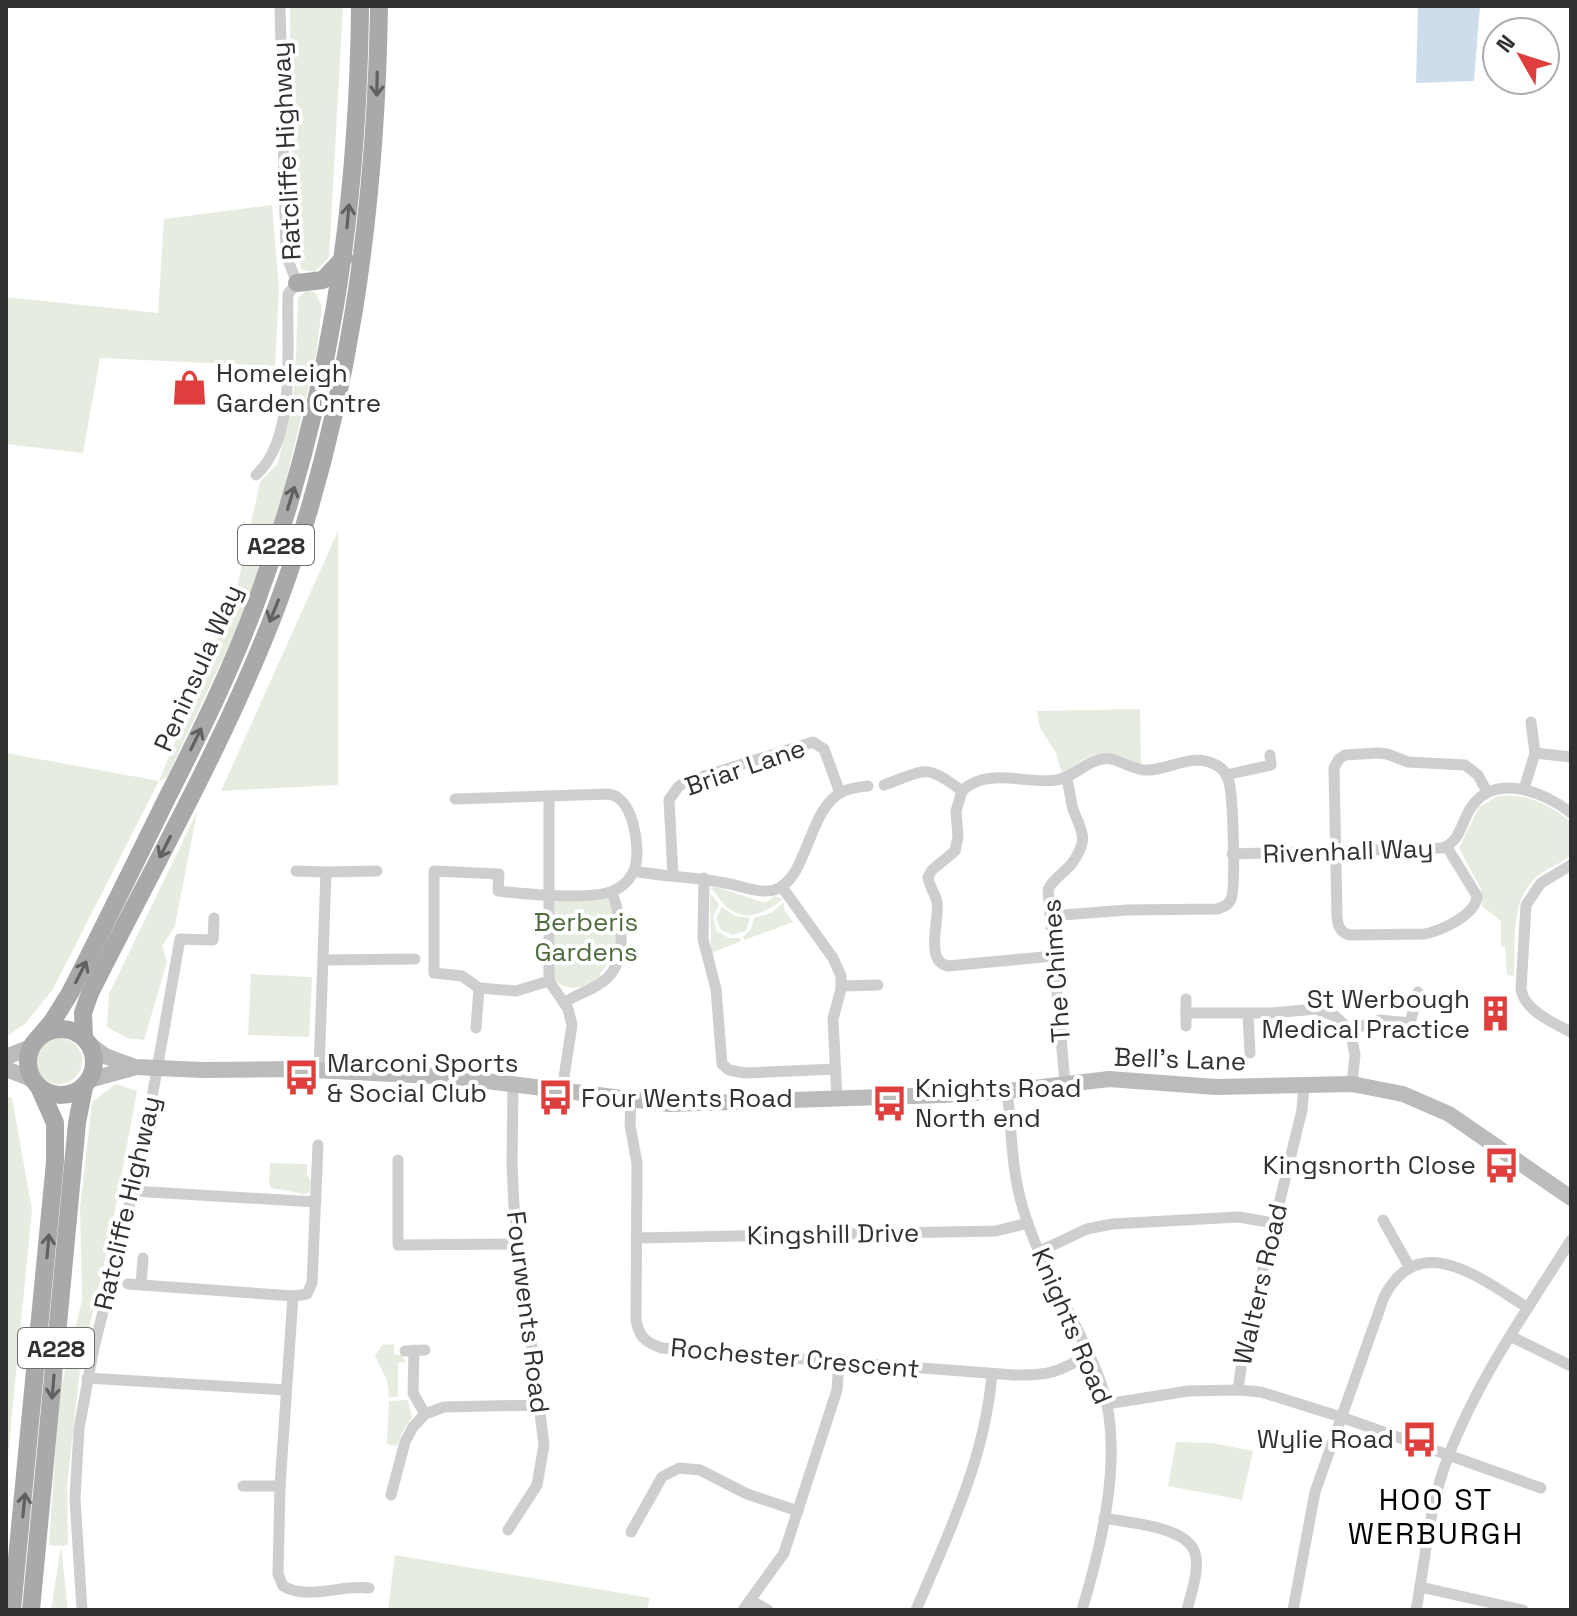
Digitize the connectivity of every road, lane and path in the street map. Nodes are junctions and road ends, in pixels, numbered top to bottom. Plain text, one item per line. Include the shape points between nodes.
1 (280, 6) edge
2 (360, 6) edge
3 (379, 6) edge
4 (344, 258) junction
5 (306, 282) junction
6 (332, 331) junction
7 (256, 475) dead end
8 (1531, 722) dead end
9 (1535, 753) junction
10 (1270, 755) dead end
11 (1571, 757) edge
12 (1226, 775) junction
13 (1066, 778) junction
14 (884, 785) dead end
15 (868, 786) dead end
16 (1524, 789) junction
17 (962, 791) junction
18 (1487, 792) junction
19 (840, 793) junction
20 (549, 796) junction
21 (455, 799) dead end
22 (1571, 813) edge
23 (1447, 847) junction
24 (1336, 852) junction
25 (1232, 854) junction
26 (1571, 865) edge
27 (296, 871) dead end
28 (377, 871) dead end
29 (634, 871) junction
30 (326, 872) junction
31 (673, 875) junction
32 (704, 878) junction
33 (782, 887) junction
34 (612, 892) junction
35 (551, 895) junction
36 (1050, 916) junction
37 (214, 918) dead end
38 (1054, 956) junction
39 (415, 959) dead end
40 (324, 960) junction
41 (549, 981) junction
42 (878, 985) dead end
43 (841, 986) junction
44 (479, 988) junction
45 (1418, 992) dead end
46 (1186, 999) dead end
47 (564, 1003) junction
48 (1186, 1013) junction
49 (1248, 1014) junction
50 (1186, 1026) dead end
51 (476, 1028) dead end
52 (1350, 1030) junction
53 (1571, 1032) edge
54 (87, 1040) junction
55 (35, 1042) junction
56 (1250, 1053) dead end
57 (6, 1057) edge
58 (135, 1067) junction
59 (6, 1069) edge
60 (156, 1069) junction
61 (836, 1069) junction
62 (319, 1070) junction
63 (87, 1083) junction
64 (1065, 1083) junction
65 (36, 1084) junction
66 (513, 1084) junction
67 (1304, 1084) junction
68 (1352, 1084) junction
69 (562, 1090) junction
70 (1007, 1091) junction
71 (631, 1099) junction
72 (837, 1099) junction
73 (318, 1145) dead end
74 (398, 1160) dead end
75 (133, 1191) junction
76 (1571, 1198) edge
77 (316, 1202) junction
78 (1383, 1220) dead end
79 (1028, 1223) junction
80 (1274, 1223) junction
81 (637, 1238) junction
82 (1571, 1240) edge
83 (519, 1244) junction
84 (1040, 1251) junction
85 (143, 1258) dead end
86 (1410, 1268) junction
87 (128, 1284) dead end
88 (141, 1285) junction
89 (293, 1296) junction
90 (1528, 1308) junction
91 (1510, 1336) junction
92 (415, 1350) dead end
93 (1089, 1354) junction
94 (839, 1361) junction
95 (1571, 1366) edge
96 (992, 1374) junction
97 (87, 1378) junction
98 (286, 1390) junction
99 (1238, 1390) junction
100 (1107, 1404) junction
101 (539, 1405) junction
102 (425, 1414) junction
103 (1341, 1417) junction
104 (1449, 1456) junction
105 (243, 1486) dead end
106 (280, 1486) junction
107 (1541, 1488) dead end
108 (391, 1495) dead end
109 (798, 1511) junction
110 (1104, 1518) junction
111 (508, 1530) dead end
112 (631, 1532) dead end
113 (1420, 1587) junction
114 (369, 1588) dead end
115 (747, 1605) edge
116 (12, 1610) edge
117 (31, 1610) edge
118 (82, 1610) edge
119 (768, 1610) edge
120 (916, 1610) edge
121 (1082, 1610) edge
122 (1187, 1610) edge
123 (1293, 1610) edge
124 (1416, 1610) edge
125 (1523, 1610) edge

1 - 5 street, Ratcliffe Highway via 286,255
4 -> 2 main road, Peninsula Way / A228 via 357,123
3 -> 54 main road, Peninsula Way / A228 via 368,217 354,323 324,458 300,541 217,745 90,993 83,1013
4 - 5 main road via 323,280
4 - 6 main road, Peninsula Way / A228
5 - 6 main road via 324,291
5 - 7 street, Ratcliffe Highway via 288,294 288,383 280,429 271,456
55 -> 6 main road, Peninsula Way / A228 via 76,983 229,669 285,519
8 - 9 street
9 - 11 street
9 - 16 street
10 - 12 street via 1271,765
12 - 13 street via 1204,760 1143,770 1105,758
12 - 25 street
13 - 17 street via 983,781
13 - 36 street, The Chimes via 1082,826 1082,843 1070,867 1049,887
14 - 17 street via 928,771
15 - 19 street
16 - 18 street
16 - 22 street via 1551,798
17 - 38 street via 955,851 928,877 937,901 939,963
18 - 23 street, Rivenhall Way
18 - 24 street via 1465,765 1408,762 1387,754 1345,755 1334,768
19 - 31 street, Briar Lane via 824,749 813,742 685,782 669,800
19 - 33 street via 822,814
20 - 21 street
20 - 29 street via 613,794 622,799 632,823
20 - 35 street
23 - 24 street, Rivenhall Way
23 - 24 street via 1477,900 1470,911 1425,934 1343,932 1338,924
24 - 25 street, Rivenhall Way
25 - 36 street via 1233,894 1220,909
26 - 53 street via 1541,883 1526,905 1521,989 1529,1006
27 - 30 street
28 - 30 street
29 - 31 street
29 - 34 street
30 - 40 street
31 - 32 street
32 - 33 street via 754,890
32 - 61 street via 703,939 716,989 722,1064 745,1073
33 - 43 street via 833,958
34 - 35 street
34 - 47 street via 621,916 618,958 599,985
35 - 41 street
35 - 44 street via 498,891 499,874 434,871 434,973 462,976
36 - 38 street, The Chimes
37 - 60 street, Ratcliffe Highway via 213,940 180,939
38 - 64 street, The Chimes
39 - 40 street
40 - 62 street
41 - 44 street via 517,991
41 - 47 street
42 - 43 street
43 - 61 street via 833,1019
44 - 51 street
45 - 52 street via 1410,1023 1380,1020
46 - 48 street
47 - 69 street via 572,1025
48 - 49 street
48 - 50 street
49 - 52 street via 1316,1009 1335,1016
49 - 56 street
52 - 68 street via 1355,1055
54 - 55 main road via 54,1029
54 - 58 street, Bell's Lane via 105,1056
54 - 63 main road via 94,1064
55 - 57 street
55 - 65 main road via 27,1066
58 - 60 street, Bell's Lane
58 - 63 street, Bell's Lane
59 - 65 street
60 - 62 street, Bell's Lane
60 - 75 street, Ratcliffe Highway
61 - 72 street
62 - 66 street, Bell's Lane
63 - 65 main road via 57,1096
63 -> 117 main road, A228 via 77,1123
64 - 67 street, Bell's Lane via 1109,1079 1216,1087
64 - 70 street, Bell's Lane
116 -> 65 main road, A228 via 55,1162 55,1123
66 - 69 street, Bell's Lane
66 - 83 street, Fourwents Road via 512,1184
67 - 68 street, Bell's Lane
67 - 80 street, Walters Road
68 - 76 street, Bell's Lane via 1403,1094 1449,1114
69 - 71 street, Bell's Lane
70 - 72 street, Bell's Lane
70 - 79 street, Knights Road via 1018,1189
71 - 72 street, Bell's Lane via 669,1104
71 - 81 street, Rochester Crescent
73 - 77 street
74 - 83 street via 398,1245
75 - 77 street
75 - 97 street, Ratcliffe Highway
77 - 89 street via 310,1291
78 - 86 street
79 - 81 street, Kingshill Drive via 996,1231
79 - 84 street, Knights Road
80 - 84 street via 1238,1217 1112,1224 1087,1229
80 - 99 street, Walters Road
81 - 94 street, Rochester Crescent via 637,1328 649,1343
82 - 90 street
83 - 101 street, Fourwents Road
84 - 93 street, Knights Road
85 - 88 street
86 - 90 street via 1432,1262 1454,1265
86 - 103 street via 1384,1297
87 - 88 street
88 - 89 street
89 - 98 street
90 - 91 street
91 - 95 street
91 - 104 street via 1466,1413
92 - 102 street via 413,1393
93 - 96 street, Rochester Crescent via 1044,1376
93 - 100 street, Knights Road
94 - 96 street, Rochester Crescent
94 - 109 street via 837,1390
96 - 120 street via 973,1472
97 - 98 street
97 - 118 street, Ratcliffe Highway via 75,1474
98 - 106 street
99 - 100 street via 1188,1391
99 - 103 street via 1277,1396
100 - 110 street, Knights Road via 1110,1452
101 - 102 street via 444,1407
101 - 111 street, Fourwents Road via 541,1474
102 - 108 street via 405,1442
103 - 104 street
103 - 123 street via 1315,1492
104 - 107 street
104 - 113 street via 1430,1520
105 - 106 street
106 - 114 street via 277,1555 283,1586 308,1592
109 - 112 street via 747,1494 700,1470 679,1468 662,1477
109 - 115 street via 784,1553
110 - 121 street, Knights Road
110 - 122 street via 1175,1533 1189,1543 1196,1559
113 - 124 street
113 - 125 street
115 - 119 street

